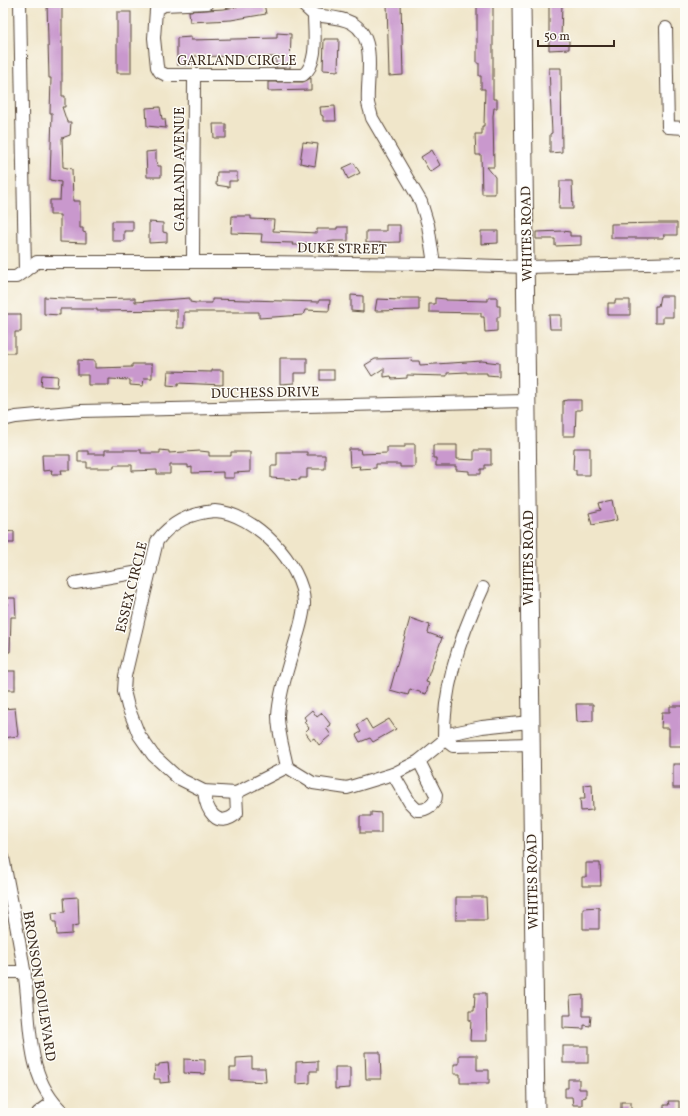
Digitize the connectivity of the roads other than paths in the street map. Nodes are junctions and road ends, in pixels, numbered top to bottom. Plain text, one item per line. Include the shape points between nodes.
1 (20, 3) edge
2 (208, 3) edge
3 (301, 3) edge
4 (522, 3) edge
5 (314, 15) junction
6 (666, 28) dead end
7 (194, 76) junction
8 (685, 128) edge
9 (193, 261) junction
10 (434, 264) junction
11 (685, 264) edge
12 (527, 267) junction
13 (25, 271) junction
14 (3, 277) edge
15 (528, 401) junction
16 (3, 420) edge
17 (151, 570) junction
18 (75, 583) dead end
19 (483, 588) dead end
20 (530, 722) junction
21 (444, 739) junction
22 (530, 744) junction
23 (419, 760) junction
24 (287, 767) junction
25 (393, 774) junction
26 (204, 792) junction
27 (236, 793) junction
28 (3, 857) edge
29 (3, 972) edge
30 (25, 972) junction
31 (53, 1102) junction
32 (533, 1110) edge
33 (38, 1113) edge
34 (64, 1113) edge

1 - 13 street
2 - 7 street, GARLAND CIRCLE via 164,5 156,10 155,14 156,56 160,72 166,75
3 - 5 street
4 - 12 street, WHITES ROAD
5 - 7 street, GARLAND CIRCLE via 313,56 307,72 303,75
5 - 10 street via 345,20 353,24 366,38 370,112 421,202 428,225
6 - 8 street via 668,127
7 - 9 street, GARLAND AVENUE
9 - 10 street, DUKE STREET
9 - 13 street, DUKE STREET via 37,262
10 - 12 street, DUKE STREET
11 - 12 street, DUKE STREET
12 - 15 street, WHITES ROAD
13 - 14 street, DUKE STREET via 16,277
15 - 16 street, DUCHESS DRIVE via 81,411
15 - 20 street, WHITES ROAD
17 - 18 street
17 - 24 street, ESSEX CIRCLE via 153,551 164,532 183,518 201,512 225,512 244,519 266,536 286,558 302,588 304,605 278,716
17 - 26 street, ESSEX CIRCLE via 125,676 124,691 139,735 152,755 178,778
19 - 21 street via 465,630 450,684
20 - 21 street via 482,727 453,733
20 - 22 street, WHITES ROAD
21 - 22 street via 453,746
21 - 23 street
22 - 32 street, WHITES ROAD
23 - 25 street
23 - 25 street via 436,795 434,802 426,808 417,810 412,806
24 - 25 street via 313,783 335,788 347,788
24 - 27 street, ESSEX CIRCLE
26 - 27 street, ESSEX CIRCLE
26 - 27 street via 206,807 219,819 232,818 237,813
28 - 30 street, BRONSON BOULEVARD
29 - 30 street
30 - 31 street, BRONSON BOULEVARD via 28,1020 35,1063
31 - 33 street
31 - 34 street, BRONSON BOULEVARD

